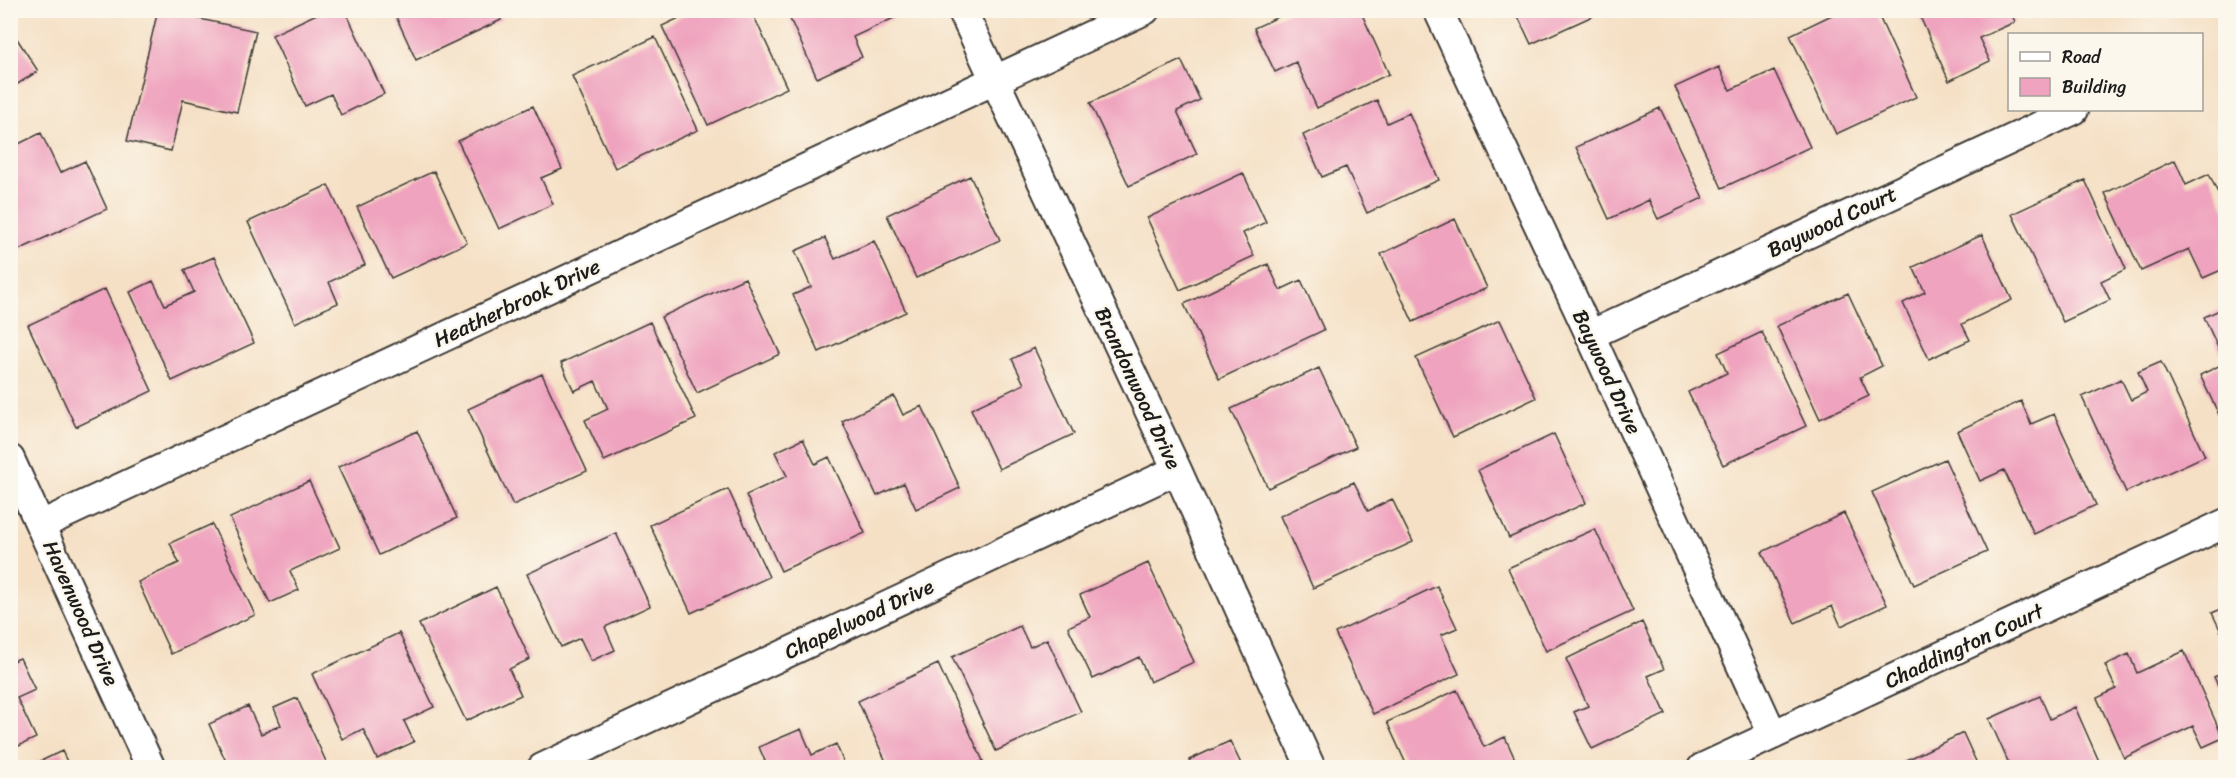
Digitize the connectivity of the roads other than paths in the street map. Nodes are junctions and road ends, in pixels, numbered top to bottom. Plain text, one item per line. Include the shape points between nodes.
1 (962, 10) edge
2 (1145, 10) edge
3 (1438, 10) edge
4 (994, 80) junction
5 (2072, 111) edge
6 (1590, 334) junction
7 (10, 459) edge
8 (1177, 470) junction
9 (2226, 523) edge
10 (41, 525) junction
11 (1773, 735) junction
12 (151, 768) edge
13 (542, 768) edge
14 (1311, 768) edge
15 (1702, 768) edge

1 - 4 street, Brandonwood Drive
2 - 4 street, Heatherbrook Drive
3 - 6 street, Baywood Drive
4 - 8 street, Brandonwood Drive
4 - 10 street, Heatherbrook Drive
5 - 6 street, Baywood Court
6 - 11 street, Baywood Drive
7 - 10 street, Havenwood Drive
8 - 13 street, Chapelwood Drive
8 - 14 street, Brandonwood Drive
9 - 11 street, Chaddington Court
10 - 12 street, Havenwood Drive
11 - 15 street, Chaddington Court

